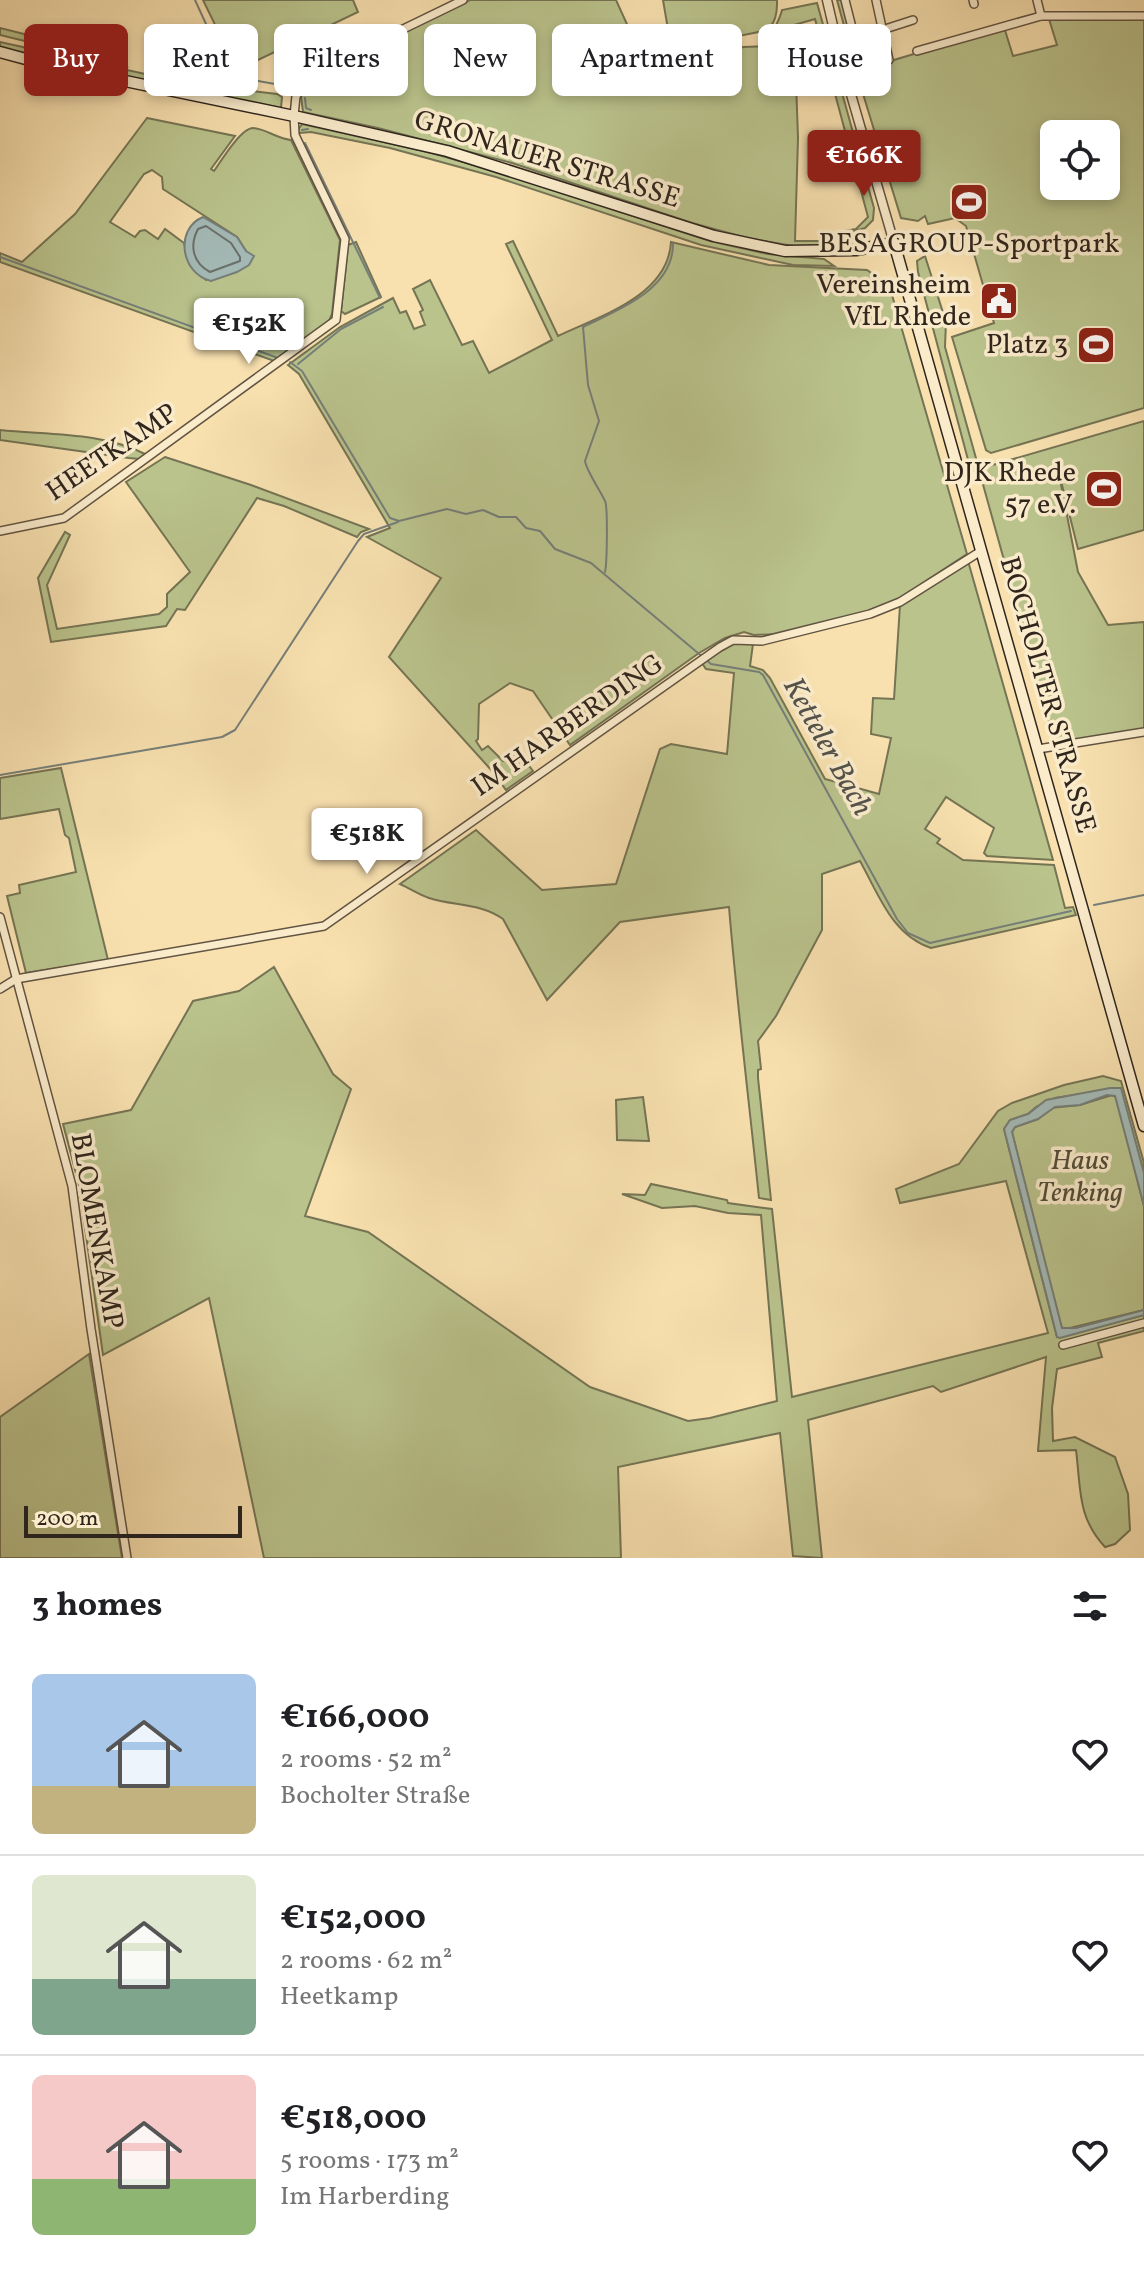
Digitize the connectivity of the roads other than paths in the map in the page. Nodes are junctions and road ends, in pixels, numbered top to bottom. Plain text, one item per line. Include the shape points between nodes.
1 (463, 0) edge
2 (827, 0) edge
3 (845, 0) edge
4 (876, 0) edge
5 (1037, 0) edge
6 (1041, 16) junction
7 (1144, 16) edge
8 (913, 20) dead end
9 (851, 24) edge
10 (881, 24) edge
11 (891, 27) edge
12 (917, 51) dead end
13 (0, 52) edge
14 (294, 116) junction
15 (894, 243) junction
16 (0, 531) edge
17 (981, 551) junction
18 (1144, 732) edge
19 (1038, 749) junction
20 (0, 917) edge
21 (16, 979) junction
22 (0, 989) edge
23 (1144, 1126) edge
24 (1144, 1323) edge
25 (1063, 1345) dead end
26 (127, 1558) edge

1 - 14 street via 323,68 296,96
2 - 15 street, BOCHOLTER STRASSE
3 - 9 street
4 - 10 street
5 - 6 street
6 - 7 street
6 - 12 street
8 - 11 street
13 - 14 main road, GRONAUER STRASSE
14 - 15 main road, GRONAUER STRASSE via 447,151 714,236 785,251 856,250
14 - 16 street, HEETKAMP via 295,135 345,239 336,320 64,518
15 - 17 main road, BOCHOLTER STRASSE
17 - 19 main road, BOCHOLTER STRASSE
17 - 21 street, IM HARBERDING via 900,602 870,614 762,641 733,640 324,926
18 - 19 street
19 - 23 main road, BOCHOLTER STRASSE
20 - 21 street, BLOMENKAMP
21 - 22 street, IM HARBERDING
21 - 26 street, BLOMENKAMP via 72,1186
24 - 25 street

